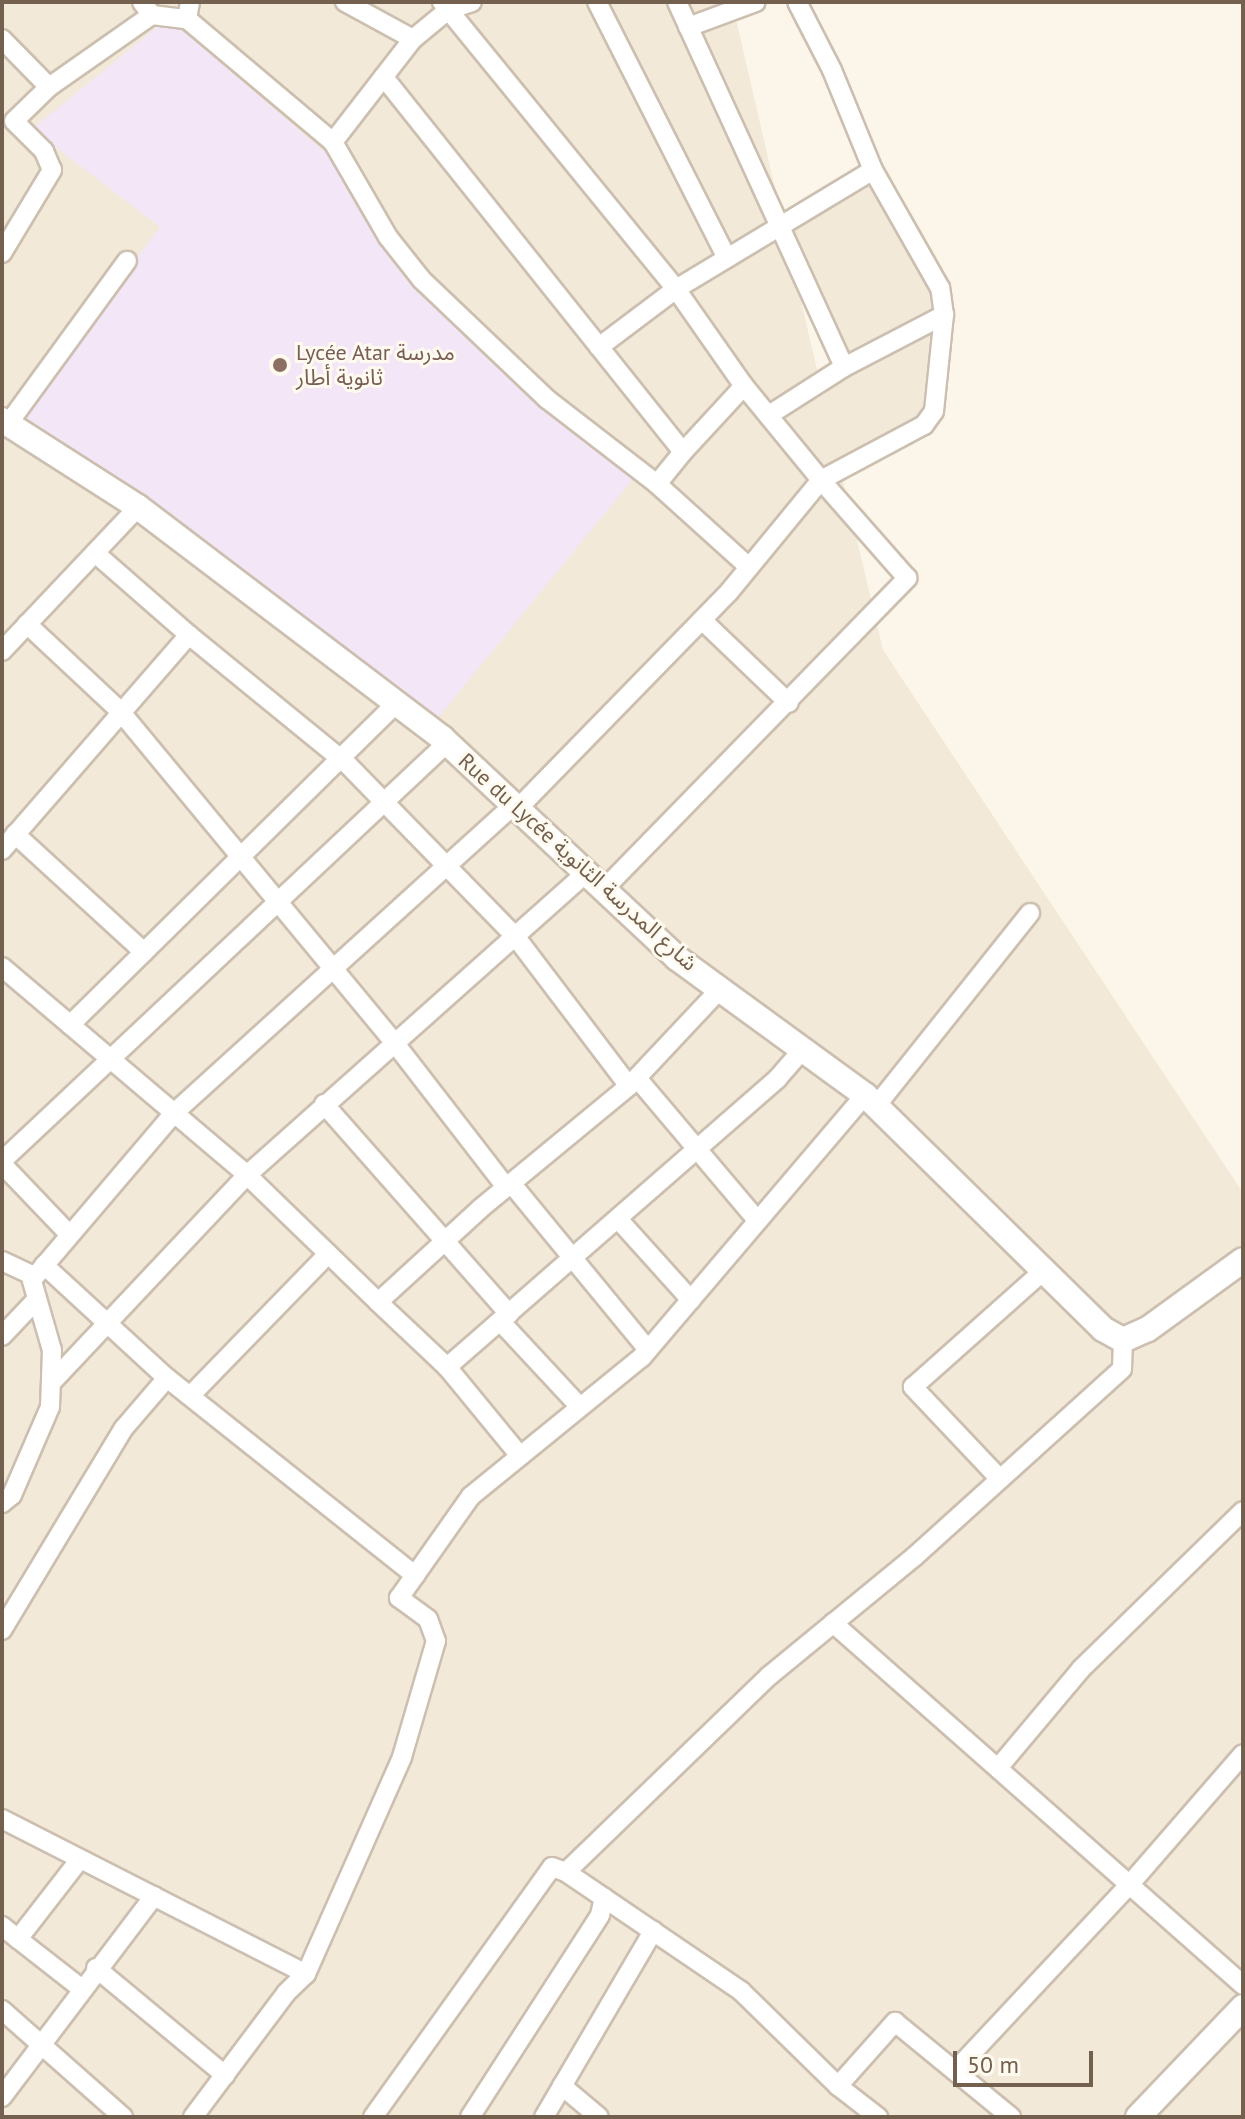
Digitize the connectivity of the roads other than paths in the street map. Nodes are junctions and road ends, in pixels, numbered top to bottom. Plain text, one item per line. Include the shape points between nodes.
1 (345, 2) edge
2 (472, 2) edge
3 (597, 2) edge
4 (677, 2) edge
5 (756, 2) edge
6 (797, 2) edge
7 (445, 6) edge
8 (147, 8) edge
9 (188, 11) edge
10 (688, 27) junction
11 (2, 39) edge
12 (413, 39) junction
13 (384, 77) junction
14 (49, 87) junction
15 (8, 125) edge
16 (333, 142) junction
17 (873, 170) junction
18 (780, 227) junction
19 (2, 253) edge
20 (727, 258) junction
21 (127, 261) dead end
22 (676, 289) junction
23 (944, 315) junction
24 (599, 347) junction
25 (844, 367) junction
26 (744, 386) junction
27 (769, 415) junction
28 (5, 422) edge
29 (683, 452) junction
30 (821, 480) junction
31 (657, 484) junction
32 (138, 507) junction
33 (95, 553) junction
34 (749, 567) junction
35 (702, 620) junction
36 (27, 624) junction
37 (189, 635) junction
38 (2, 651) edge
39 (789, 703) junction
40 (395, 705) junction
41 (120, 711) junction
42 (447, 743) junction
43 (342, 760) junction
44 (385, 804) junction
45 (515, 807) junction
46 (7, 840) edge
47 (240, 859) junction
48 (446, 869) junction
49 (594, 882) junction
50 (277, 902) junction
51 (1030, 913) dead end
52 (515, 936) junction
53 (144, 952) junction
54 (2, 967) edge
55 (332, 968) junction
56 (720, 989) junction
57 (70, 1025) junction
58 (394, 1042) junction
59 (803, 1049) junction
60 (111, 1057) junction
61 (633, 1082) junction
62 (870, 1101) junction
63 (324, 1104) junction
64 (175, 1112) junction
65 (695, 1148) junction
66 (2, 1162) edge
67 (247, 1175) junction
68 (509, 1185) junction
69 (618, 1219) junction
70 (758, 1221) junction
71 (69, 1234) junction
72 (446, 1240) junction
73 (328, 1254) junction
74 (574, 1259) junction
75 (1243, 1260) edge
76 (2, 1261) edge
77 (44, 1265) junction
78 (1042, 1272) junction
79 (32, 1280) junction
80 (37, 1299) junction
81 (691, 1300) junction
82 (378, 1302) junction
83 (504, 1318) junction
84 (110, 1325) junction
85 (2, 1336) edge
86 (1123, 1340) junction
87 (648, 1350) junction
88 (447, 1367) junction
89 (167, 1378) junction
90 (51, 1383) junction
91 (190, 1396) junction
92 (580, 1407) junction
93 (520, 1456) junction
94 (1000, 1479) junction
95 (5, 1495) edge
96 (1243, 1511) edge
97 (415, 1575) junction
98 (833, 1623) junction
99 (2, 1630) edge
100 (1243, 1754) edge
101 (998, 1768) junction
102 (2, 1819) edge
103 (80, 1859) junction
104 (566, 1872) junction
105 (1130, 1884) junction
106 (154, 1896) junction
107 (604, 1897) junction
108 (2, 1926) edge
109 (653, 1931) junction
110 (18, 1939) junction
111 (96, 1968) junction
112 (306, 1974) junction
113 (1243, 1985) edge
114 (82, 1989) junction
115 (1243, 2007) edge
116 (2, 2010) edge
117 (41, 2044) junction
118 (955, 2071) junction
119 (225, 2075) junction
120 (562, 2086) junction
121 (838, 2086) junction
122 (2, 2097) edge
123 (123, 2117) edge
124 (193, 2117) edge
125 (373, 2117) edge
126 (470, 2117) edge
127 (544, 2117) edge
128 (599, 2117) edge
129 (878, 2117) edge
130 (1011, 2117) edge
131 (1138, 2117) edge

1 - 12 street
2 - 7 street
3 - 20 street
4 - 10 street
5 - 10 street
6 - 17 street
7 - 12 street
7 - 22 street
8 - 9 street
8 - 14 street
9 - 16 street
10 - 18 street
11 - 14 street
12 - 13 street
13 - 16 street
13 - 24 street
14 - 15 street
15 - 19 street via 44,151 52,170
16 - 31 street via 388,237 422,280 547,399
17 - 18 street
17 - 23 street via 930,266
18 - 20 street
18 - 25 street
20 - 22 street
21 - 28 street
22 - 24 street
22 - 26 street
23 - 25 street
23 - 30 street via 934,411 924,425
24 - 29 street
25 - 27 street
26 - 27 street
26 - 29 street
27 - 30 street
28 - 32 street, Rue du Lycée شارع المدرسة الثانوية
29 - 31 street
30 - 34 street
30 - 39 street via 907,578
31 - 34 street
32 - 33 street
32 - 40 street, Rue du Lycée شارع المدرسة الثانوية
33 - 36 street
33 - 37 street
34 - 35 street
35 - 39 street
35 - 45 street
36 - 38 street
36 - 41 street
37 - 41 street
37 - 43 street
39 - 49 street
40 - 42 street, Rue du Lycée شارع المدرسة الثانوية
40 - 43 street
41 - 46 street
41 - 47 street
42 - 44 street
42 - 45 street, Rue du Lycée شارع المدرسة الثانوية
43 - 44 street
43 - 47 street
44 - 48 street
44 - 50 street
45 - 48 street
45 - 49 street, Rue du Lycée شارع المدرسة الثانوية
46 - 53 street
47 - 50 street
47 - 53 street
48 - 52 street
48 - 55 street
49 - 52 street
49 - 56 street, Rue du Lycée شارع المدرسة الثانوية via 677,958
50 - 55 street
50 - 60 street
51 - 62 street
52 - 58 street
52 - 61 street
53 - 57 street
54 - 57 street
55 - 58 street
55 - 64 street
56 - 59 street, Rue du Lycée شارع المدرسة الثانوية
56 - 61 street
57 - 60 street
58 - 63 street
58 - 68 street
59 - 62 street, Rue du Lycée شارع المدرسة الثانوية
59 - 65 street via 777,1079
60 - 64 street
60 - 66 street
61 - 65 street
61 - 68 street
62 - 70 street
62 - 78 street, Rue du Lycée شارع المدرسة الثانوية
63 - 67 street
63 - 72 street
64 - 67 street
64 - 71 street
65 - 69 street
65 - 70 street
66 - 71 street
67 - 73 street
67 - 84 street
68 - 72 street
68 - 74 street
69 - 74 street
69 - 81 street
70 - 81 street
71 - 77 street
72 - 82 street
72 - 83 street
73 - 82 street
73 - 91 street
74 - 83 street
74 - 87 street
75 - 86 street via 1148,1329
76 - 79 street
77 - 79 street
77 - 84 street
78 - 86 street, Rue du Lycée شارع المدرسة الثانوية via 1103,1329
78 - 94 street via 913,1387
79 - 80 street
80 - 85 street
80 - 90 street via 52,1350
81 - 87 street
82 - 88 street
83 - 88 street
83 - 92 street
84 - 89 street
84 - 90 street
86 - 94 street via 1122,1369
87 - 92 street
88 - 93 street
89 - 91 street
89 - 99 street via 124,1428
90 - 95 street via 50,1407
91 - 97 street
92 - 93 street
93 - 97 street via 471,1496
94 - 98 street
96 - 101 street via 1081,1669
97 - 112 street via 399,1598 428,1619 436,1641 402,1757
98 - 101 street
98 - 104 street via 769,1676
100 - 105 street
101 - 105 street
102 - 103 street
103 - 106 street
103 - 110 street
104 - 107 street
104 - 125 street via 552,1867
105 - 113 street
105 - 118 street
106 - 111 street
106 - 112 street
107 - 109 street
107 - 126 street via 600,1915
108 - 110 street
109 - 120 street
109 - 121 street via 741,1991
110 - 114 street
111 - 114 street
111 - 119 street
112 - 119 street
114 - 117 street
115 - 131 street
116 - 117 street
117 - 122 street
117 - 123 street
118 - 121 street via 895,2022
118 - 130 street
119 - 124 street
120 - 127 street
120 - 128 street
121 - 129 street

